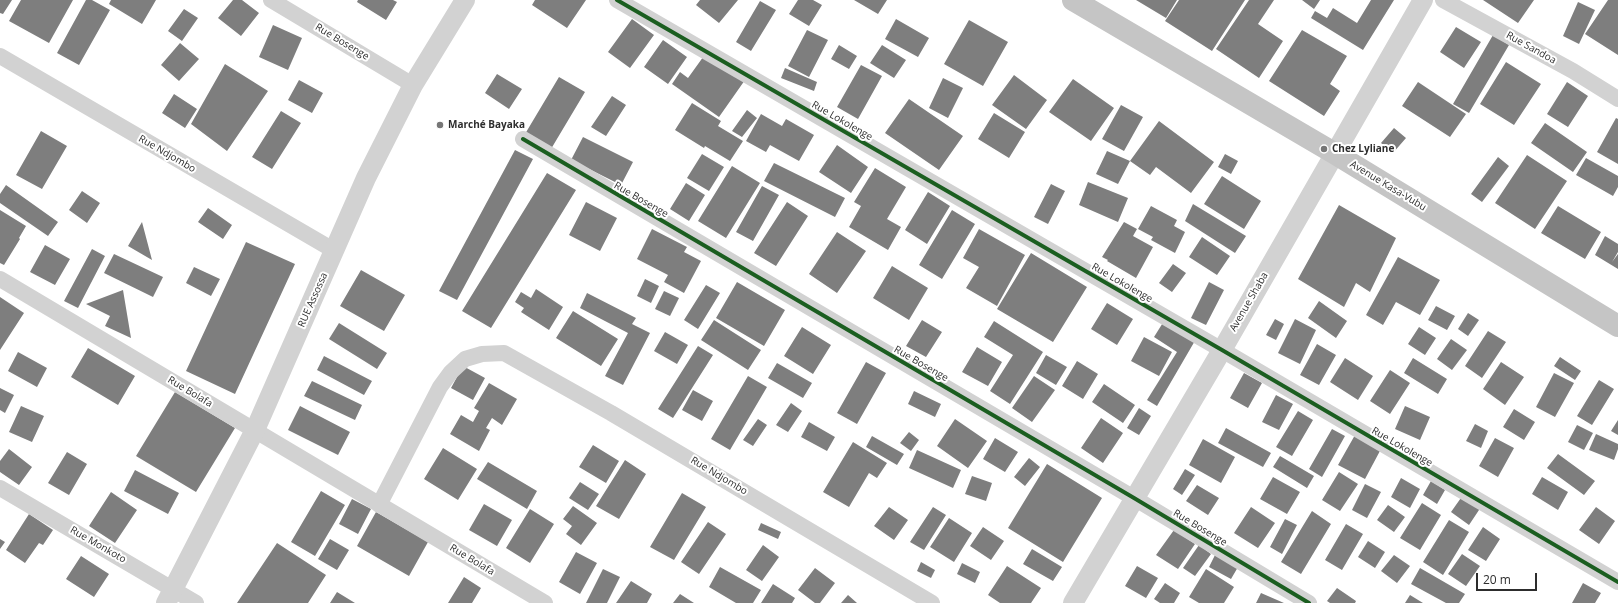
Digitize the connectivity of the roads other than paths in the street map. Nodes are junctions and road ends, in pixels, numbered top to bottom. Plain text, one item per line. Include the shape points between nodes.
1 (271, 0) edge
2 (465, 0) edge
3 (617, 0) edge
4 (1073, 0) edge
5 (1423, 0) edge
6 (1443, 0) edge
7 (0, 56) edge
8 (413, 85) junction
9 (1618, 100) edge
10 (523, 140) dead end
11 (1334, 153) junction
12 (335, 251) junction
13 (0, 279) edge
14 (1618, 326) edge
15 (1222, 350) junction
16 (255, 430) junction
17 (0, 488) edge
18 (1134, 498) junction
19 (379, 505) junction
20 (1618, 582) edge
21 (170, 596) edge
22 (196, 603) edge
23 (544, 603) edge
24 (932, 603) edge
25 (1073, 603) edge
26 (1309, 603) edge

1 - 8 street, Rue Bosenge
2 - 8 street, RUE Assossa
3 - 15 street, Rue Lokolenge
4 - 11 main road, Avenue Kasa-Vubu
5 - 11 street, Avenue Shaba
6 - 9 street, Rue Sandoa via 1573,71
7 - 12 street, Rue Ndjombo
8 - 12 street, RUE Assossa via 366,178
10 - 18 street, Rue Bosenge
11 - 14 main road, Avenue Kasa-Vubu
11 - 15 street, Avenue Shaba
12 - 16 street, RUE Assossa
13 - 16 street, Rue Bolafa
15 - 18 street, Avenue Shaba
15 - 20 street, Rue Lokolenge
16 - 19 street, Rue Bolafa
16 - 21 street, RUE Assossa
17 - 21 street, Rue Monkoto
18 - 25 street, Avenue Shaba
18 - 26 street, Rue Bosenge
19 - 23 street, Rue Bolafa
19 - 24 street, Rue Ndjombo via 440,387 451,372 465,358 504,353 611,413
21 - 22 street, Rue Monkoto

